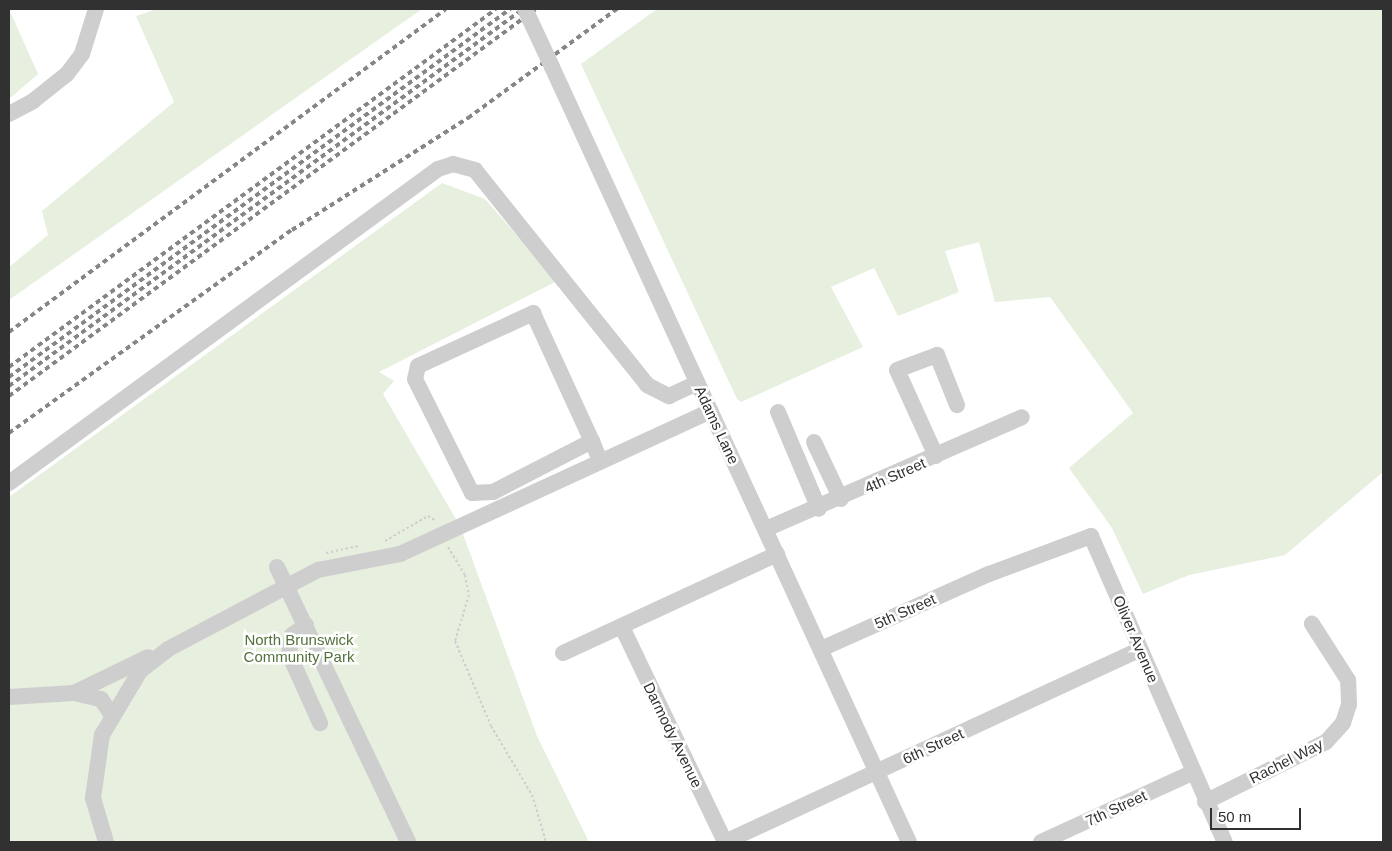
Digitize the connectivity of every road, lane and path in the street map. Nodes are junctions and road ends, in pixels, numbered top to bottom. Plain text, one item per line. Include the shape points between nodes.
1 (96, 9) edge
2 (524, 9) edge
3 (9, 114) edge
4 (697, 383) junction
5 (957, 405) dead end
6 (711, 410) junction
7 (778, 412) dead end
8 (1022, 417) dead end
9 (592, 441) junction
10 (814, 442) dead end
11 (936, 456) junction
12 (600, 461) junction
13 (9, 483) edge
14 (841, 499) junction
15 (819, 509) junction
16 (438, 528) dead end
17 (766, 529) junction
18 (383, 542) dead end
19 (445, 542) dead end
20 (777, 554) junction
21 (277, 567) dead end
22 (989, 574) joint
23 (287, 585) junction
24 (1312, 624) dead end
25 (306, 625) junction
26 (622, 627) junction
27 (168, 649) junction
28 (821, 649) junction
29 (1140, 649) junction
30 (563, 653) dead end
31 (74, 692) junction
32 (9, 697) edge
33 (111, 714) junction
34 (320, 723) dead end
35 (876, 773) junction
36 (1192, 773) junction
37 (1205, 802) junction
38 (106, 842) edge
39 (408, 842) edge
40 (546, 842) edge
41 (725, 842) edge
42 (909, 842) edge
43 (1041, 842) edge
44 (1225, 842) edge

1 - 3 street via 82,54 67,74 33,101
2 - 4 street, Adams Lane, bridge
4 - 6 street, Adams Lane
4 - 13 street via 670,396 647,385 475,170 453,164 438,169
5 - 11 street via 937,355 897,370
6 - 12 street
6 - 17 street, Adams Lane
7 - 15 street
8 - 11 street, 4th Street
9 - 9 street via 493,492 472,494 415,378 418,366 533,313
9 - 12 street
10 - 14 street
11 - 14 street, 4th Street
12 - 23 street via 400,554 318,570
14 - 15 street, 4th Street
15 - 17 street, 4th Street
16 - 18 path via 428,516
17 - 20 street, Adams Lane
19 - 40 path via 469,586 455,641 491,726 532,795
20 - 26 street
20 - 28 street, Adams Lane
21 - 23 street
22 - 28 street, 5th Street
22 - 29 street, Oliver Avenue via 1091,536
23 - 25 street
23 - 27 street
24 - 37 street, Rachel Way via 1348,680 1349,704 1343,724 1326,742
25 - 34 street via 292,635 289,654
25 - 39 street
26 - 30 street
26 - 41 street, Darmody Avenue
27 - 31 street
27 - 33 street via 140,671
28 - 35 street, Adams Lane
29 - 35 street, 6th Street
29 - 36 street, Oliver Avenue
31 - 32 street
31 - 33 street via 101,699
33 - 38 street via 94,768 96,815
35 - 41 street, 6th Street
35 - 42 street, Adams Lane
36 - 37 street, Oliver Avenue
36 - 43 street, 7th Street
37 - 44 street, Oliver Avenue

